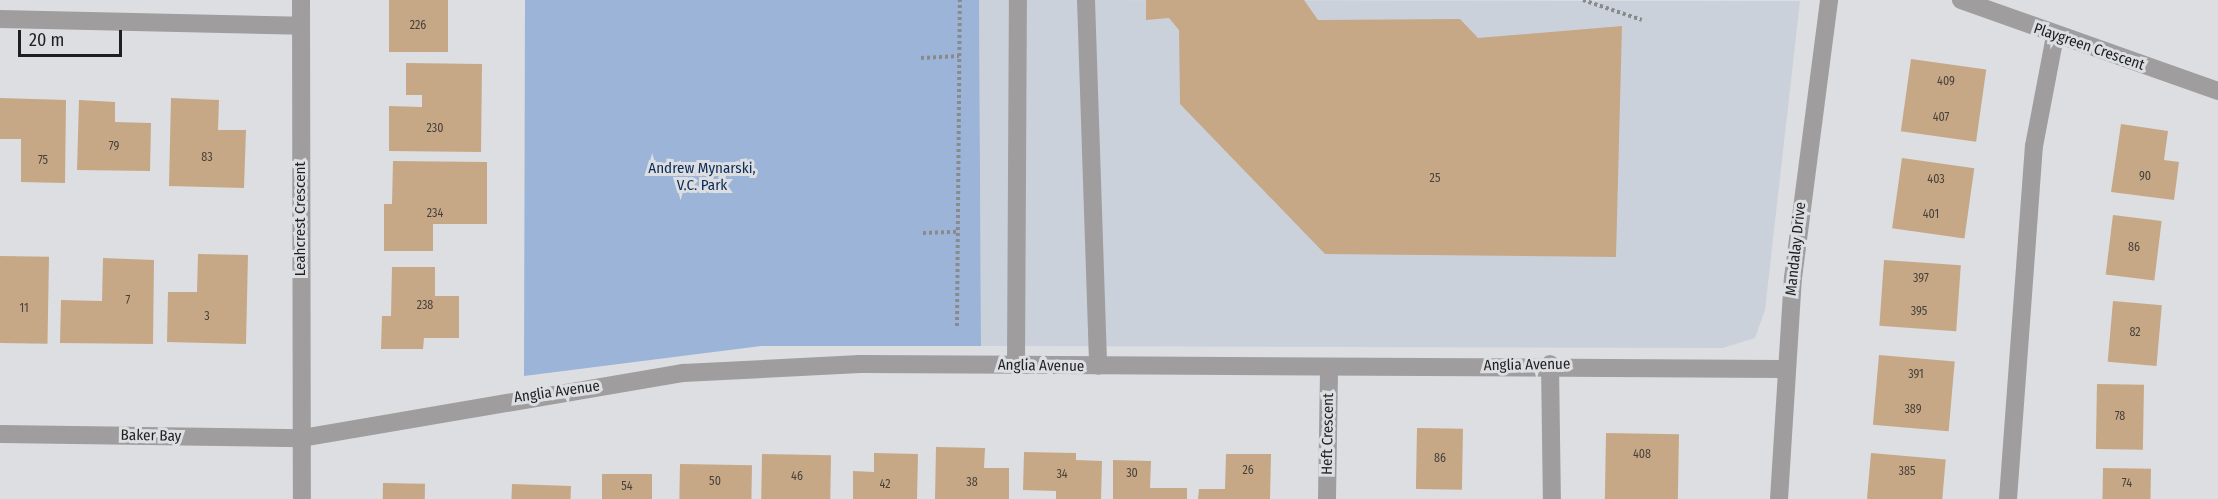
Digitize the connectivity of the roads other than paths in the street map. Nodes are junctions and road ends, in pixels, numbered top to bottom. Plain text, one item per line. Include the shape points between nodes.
1 (301, 0) edge
2 (1018, 0) edge
3 (1086, 0) edge
4 (1829, 0) edge
5 (1961, 0) edge
6 (0, 18) edge
7 (301, 26) junction
8 (2055, 36) junction
9 (2218, 91) edge
10 (1550, 364) junction
11 (1016, 365) junction
12 (1098, 366) junction
13 (1329, 369) junction
14 (1786, 369) junction
15 (0, 434) edge
16 (302, 438) junction
17 (302, 499) edge
18 (1327, 499) edge
19 (1552, 499) edge
20 (1779, 499) edge
21 (2008, 499) edge

1 - 7 street, Leahcrest Crescent
2 - 11 street
3 - 12 street
4 - 14 street, Mandalay Drive via 1803,182
5 - 8 street, Playgreen Crescent
6 - 7 street
7 - 16 street, Leahcrest Crescent
8 - 9 street, Playgreen Crescent
8 - 21 street via 2034,146
10 - 13 street, Anglia Avenue
10 - 14 street, Anglia Avenue
10 - 19 street
11 - 12 street, Anglia Avenue
11 - 16 street, Anglia Avenue via 860,364 683,373
12 - 13 street, Anglia Avenue
13 - 18 street, Heft Crescent
14 - 20 street, Mandalay Drive
15 - 16 street, Baker Bay
16 - 17 street, Leahcrest Crescent

